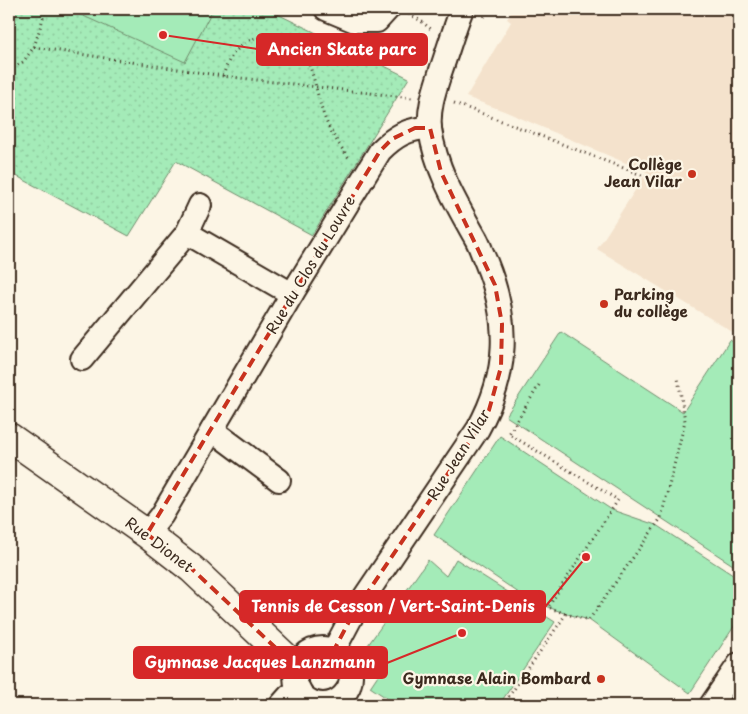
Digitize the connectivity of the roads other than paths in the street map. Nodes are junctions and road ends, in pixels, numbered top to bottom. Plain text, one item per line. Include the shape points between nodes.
1 (326, 9) edge
2 (462, 9) edge
3 (397, 11) edge
4 (430, 128) junction
5 (200, 205) dead end
6 (186, 233) junction
7 (292, 294) junction
8 (82, 359) dead end
9 (212, 430) junction
10 (9, 437) edge
11 (279, 480) dead end
12 (147, 534) junction
13 (334, 650) junction
14 (739, 664) edge
15 (298, 679) junction
16 (739, 698) edge
17 (342, 702) edge
18 (280, 705) edge
19 (711, 705) edge
20 (734, 705) edge

1 - 3 street via 355,21 378,21
2 - 4 street via 451,39 441,101
4 - 7 street, Rue du Clos du Louvre via 416,128 392,139 380,151
4 - 13 street, Rue Jean Vilar via 441,172 496,285 502,324 501,367 489,410 478,429 353,614
5 - 6 street
6 - 7 street
6 - 8 street
7 - 9 street, Rue du Clos du Louvre
9 - 11 street
9 - 12 street, Rue du Clos du Louvre via 162,515
10 - 12 street, Rue Dionet
12 - 15 street, Rue Dionet via 192,569
13 - 15 street via 324,648 308,654 301,660
13 - 17 street via 347,661 350,669 350,686
14 - 19 street
15 - 17 street via 304,697 312,702
15 - 18 street
16 - 20 lane

